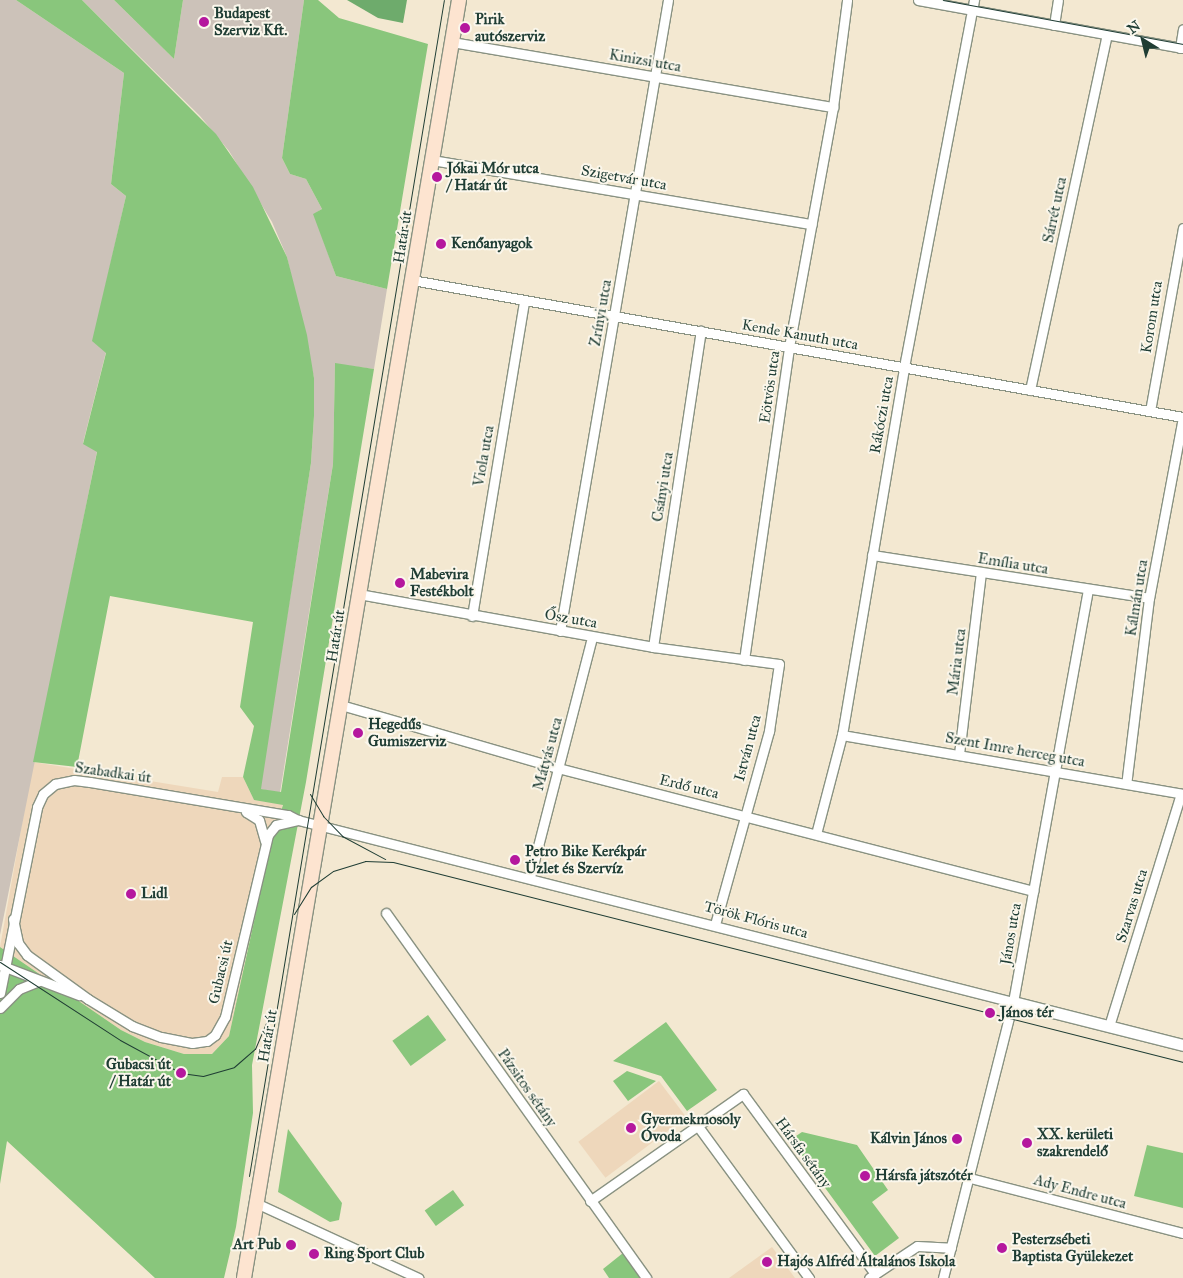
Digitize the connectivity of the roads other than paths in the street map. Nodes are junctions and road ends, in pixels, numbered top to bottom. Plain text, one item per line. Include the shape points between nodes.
1 (459, 0) edge
2 (668, 0) edge
3 (847, 0) edge
4 (918, 0) edge
5 (1058, 0) edge
6 (972, 5) edge
7 (1054, 25) junction
8 (1183, 29) edge
9 (1107, 35) junction
10 (452, 42) junction
11 (1181, 48) edge
12 (656, 77) junction
13 (833, 107) junction
14 (432, 160) junction
15 (635, 194) junction
16 (812, 224) junction
17 (1183, 228) edge
18 (412, 280) junction
19 (524, 301) junction
20 (613, 316) junction
21 (701, 331) junction
22 (789, 347) junction
23 (904, 367) junction
24 (1030, 390) junction
25 (1150, 411) junction
26 (1183, 418) edge
27 (872, 555) junction
28 (981, 572) junction
29 (1088, 590) junction
30 (359, 594) junction
31 (1149, 598) junction
32 (472, 616) junction
33 (560, 631) junction
34 (592, 637) junction
35 (653, 647) junction
36 (744, 660) junction
37 (779, 664) joint
38 (341, 705) junction
39 (842, 735) junction
40 (959, 754) junction
41 (558, 768) junction
42 (1053, 771) junction
43 (1126, 784) junction
44 (1182, 794) edge
45 (237, 808) junction
46 (743, 816) junction
47 (298, 820) junction
48 (321, 826) junction
49 (816, 834) junction
50 (265, 846) junction
51 (530, 877) junction
52 (1032, 892) junction
53 (386, 913) dead end
54 (13, 919) junction
55 (715, 925) junction
56 (2, 966) edge
57 (47, 983) junction
58 (0, 992) edge
59 (88, 999) junction
60 (1013, 1002) junction
61 (0, 1008) edge
62 (1109, 1026) junction
63 (1183, 1045) edge
64 (697, 1125) junction
65 (970, 1178) junction
66 (590, 1200) junction
67 (256, 1203) junction
68 (1183, 1234) edge
69 (951, 1248) junction
70 (872, 1276) edge
71 (244, 1278) edge
72 (418, 1278) edge
73 (646, 1278) edge
74 (809, 1278) edge
75 (943, 1278) edge

1 - 10 main road, Határ út
2 - 12 street, Zrínyi utca
3 - 13 street, Eötvös utca
4 - 6 street
5 - 7 street
6 - 7 street
6 - 23 street, Rákóczi utca
7 - 9 street
8 - 11 street
9 - 11 street
9 - 24 street, Sárrét utca
10 - 12 street, Kinizsi utca
10 - 14 main road, Határ út
12 - 13 street, Kinizsi utca
12 - 15 street, Zrínyi utca
13 - 16 street, Eötvös utca
14 - 15 street, Szigetvár utca
14 - 18 main road, Határ út
15 - 16 street, Szigetvár utca
15 - 20 street, Zrínyi utca
16 - 22 street, Eötvös utca
17 - 25 street, Korom utca
18 - 19 street, Kende Kanuth utca
18 - 30 main road, Határ út
19 - 20 street, Kende Kanuth utca
19 - 32 street, Viola utca
20 - 21 street, Kende Kanuth utca
20 - 33 street, Zrínyi utca
21 - 22 street, Kende Kanuth utca
21 - 35 street, Csányi utca
22 - 23 street, Kende Kanuth utca
22 - 36 street, Eötvös utca
23 - 24 street, Kende Kanuth utca
23 - 27 street, Rákóczi utca
24 - 25 street, Kende Kanuth utca
25 - 26 street, Kende Kanuth utca
26 - 31 street, Kálmán utca
27 - 28 street, Emília utca
27 - 39 street, Rákóczi utca
28 - 29 street, Emília utca
28 - 40 street, Mária utca
29 - 31 street, Emília utca
29 - 42 street, János utca
30 - 32 street, Ősz utca
30 - 38 main road, Határ út
31 - 43 street, Kálmán utca
32 - 33 street, Ősz utca
33 - 34 street, Ősz utca
34 - 35 street, Ősz utca
34 - 41 street, Mátyás utca
35 - 36 street, Ősz utca
36 - 37 street, Ősz utca
37 - 46 street, István utca via 769,731
38 - 41 street, Erdő utca
38 - 48 main road, Határ út
39 - 40 street, Szent Imre herceg utca
39 - 49 street, Rákóczi utca
40 - 42 street, Szent Imre herceg utca
41 - 46 street, Erdő utca
41 - 51 street, Mátyás utca
42 - 43 street, Szent Imre herceg utca
42 - 52 street, János utca
43 - 44 street, Szent Imre herceg utca
44 - 62 street, Szarvas utca
45 - 47 street, Szabadkai út via 288,815
45 - 50 street, Szabadkai út via 259,820 264,830
45 - 54 street, Szabadkai út via 90,782 74,780 55,784 43,794 37,807
46 - 49 street, Erdő utca
46 - 55 street, István utca
47 - 48 street
47 - 50 street, Gubacsi út via 272,828
48 - 51 street, Török Flóris utca
48 - 67 main road, Határ út
49 - 52 street, Erdő utca
50 - 59 street, Gubacsi út via 229,1002 215,1035 197,1043 161,1037 132,1026
51 - 55 street, Török Flóris utca
52 - 60 street, János utca
53 - 66 street, Pázsitos sétány
54 - 56 street, Szabadkai út
54 - 59 street, Gubacsi út via 18,942 27,955
55 - 60 street, Török Flóris utca
56 - 57 street, Gubacsi út
56 - 58 street, Szabadkai út
57 - 59 street, Gubacsi út
57 - 61 street via 37,981 26,985
60 - 62 street, Török Flóris utca
60 - 65 street, János utca
62 - 63 street, Török Flóris utca
64 - 66 street, Hársfa sétány
64 - 70 street, Hársfa sétány via 743,1094
64 - 74 street
65 - 68 street, Ady Endre utca
65 - 69 street, János utca
66 - 73 street, Pázsitos sétány
67 - 71 main road, Határ út
67 - 72 street
69 - 70 street, Hársfa sétány via 917,1246
69 - 75 street, János utca

